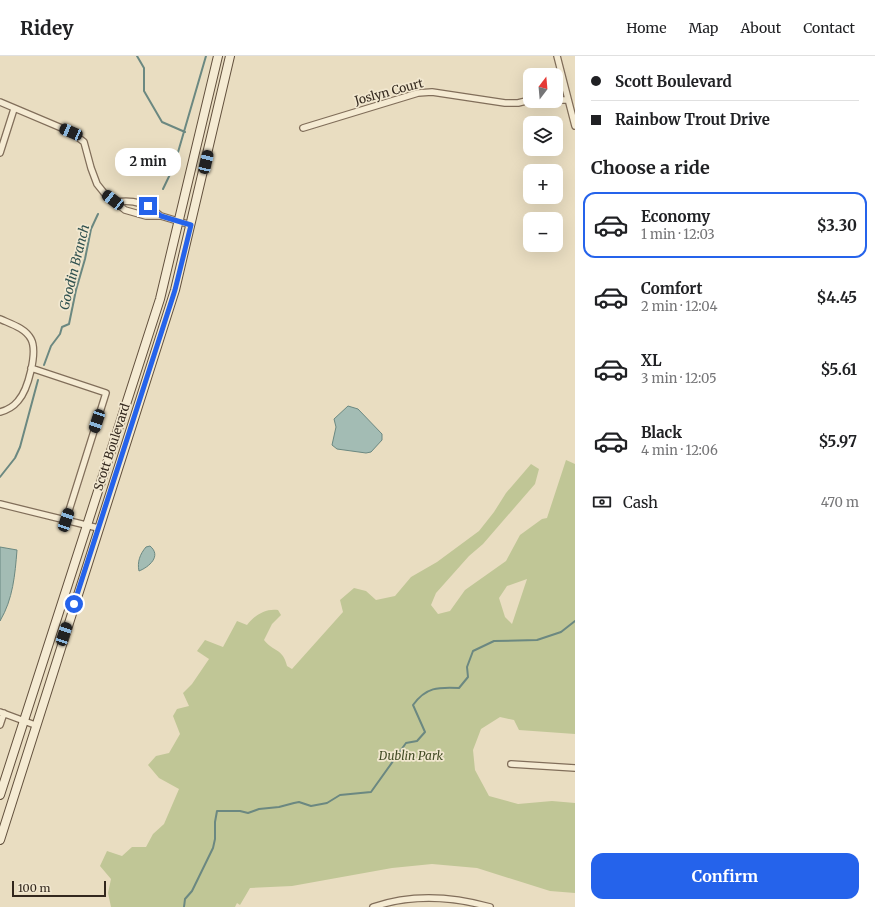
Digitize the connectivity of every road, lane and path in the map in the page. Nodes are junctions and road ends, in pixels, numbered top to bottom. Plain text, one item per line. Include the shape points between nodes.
1 (218, 56) edge
2 (230, 56) edge
3 (557, 56) edge
4 (560, 68) edge
5 (563, 82) edge
6 (563, 100) edge
7 (568, 100) junction
8 (0, 102) edge
9 (523, 102) edge
10 (14, 109) junction
11 (575, 126) edge
12 (303, 128) dead end
13 (0, 153) edge
14 (116, 202) junction
15 (161, 216) junction
16 (179, 222) junction
17 (191, 225) junction
18 (0, 319) edge
19 (31, 368) junction
20 (0, 412) edge
21 (0, 504) edge
22 (66, 520) junction
23 (86, 525) junction
24 (98, 528) junction
25 (2, 713) edge
26 (23, 720) junction
27 (0, 725) edge
28 (35, 725) junction
29 (511, 764) dead end
30 (575, 768) edge
31 (0, 795) edge
32 (0, 840) edge
33 (373, 907) edge
34 (490, 907) edge

1 - 16 main road, Scott Boulevard
2 - 17 main road, Scott Boulevard
3 - 4 street
5 - 7 street
6 - 7 street
7 - 11 street
8 - 10 street
9 - 12 street, Joslyn Court via 506,103 432,92 418,93
10 - 13 street
10 - 14 street via 71,132 84,142 97,184
14 - 15 street via 125,210 134,213
14 - 15 street via 130,200 148,206
15 - 16 street
16 - 17 street
16 - 23 main road, Scott Boulevard via 160,299
17 - 24 main road, Scott Boulevard via 175,290
18 - 19 street via 24,330 30,338 34,356
19 - 20 street via 25,391 19,401
19 - 22 street via 106,393
21 - 22 street
22 - 23 street
23 - 24 street
23 - 26 main road, Scott Boulevard
24 - 28 main road, Scott Boulevard
25 - 26 street
25 - 27 street
26 - 28 street
26 - 31 main road, Scott Boulevard
28 - 32 main road, Scott Boulevard
29 - 30 street
33 - 34 street via 408,898 431,897

